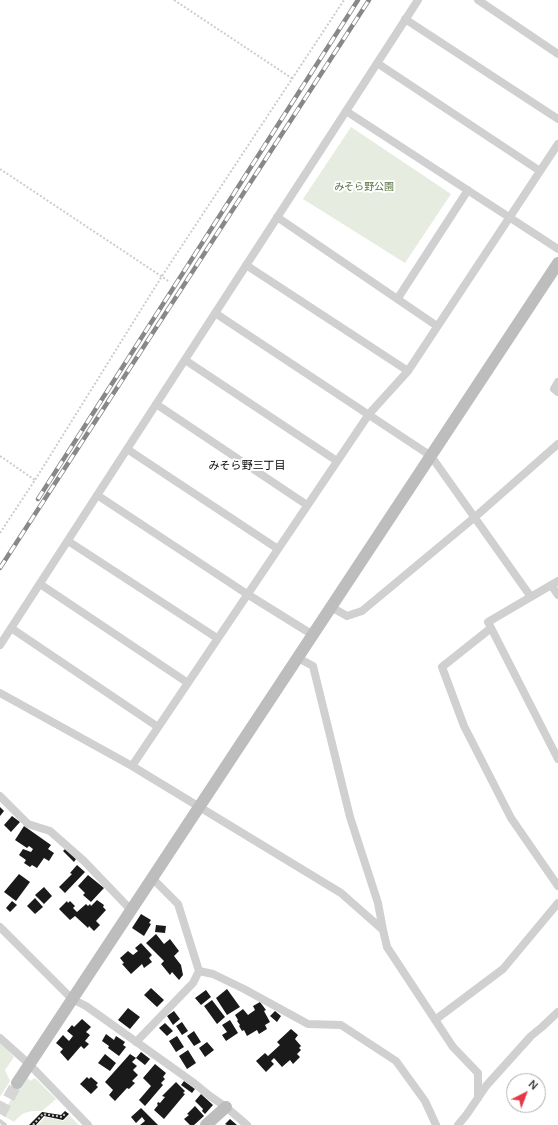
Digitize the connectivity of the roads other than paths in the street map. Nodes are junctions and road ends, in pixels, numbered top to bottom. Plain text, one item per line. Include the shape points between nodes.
1 (418, 0) edge
2 (478, 0) edge
3 (405, 19) junction
4 (558, 54) edge
5 (377, 63) junction
6 (346, 111) junction
7 (558, 119) edge
8 (558, 144) edge
9 (540, 171) junction
10 (468, 190) junction
11 (277, 217) junction
12 (509, 217) junction
13 (558, 249) edge
14 (558, 263) edge
15 (246, 265) junction
16 (398, 298) junction
17 (215, 313) junction
18 (437, 326) junction
19 (185, 360) junction
20 (408, 371) junction
21 (558, 382) edge
22 (558, 392) edge
23 (156, 404) junction
24 (369, 414) junction
25 (558, 444) edge
26 (127, 449) junction
27 (431, 456) junction
28 (337, 461) junction
29 (97, 495) junction
30 (307, 505) junction
31 (475, 517) junction
32 (68, 541) junction
33 (278, 549) junction
34 (555, 583) edge
35 (40, 584) junction
36 (247, 594) junction
37 (558, 595) edge
38 (531, 597) junction
39 (331, 607) junction
40 (11, 628) junction
41 (491, 628) junction
42 (313, 635) junction
43 (218, 638) junction
44 (0, 645) edge
45 (298, 658) junction
46 (188, 683) junction
47 (0, 693) edge
48 (158, 726) junction
49 (558, 759) edge
50 (132, 766) junction
51 (0, 796) edge
52 (200, 806) junction
53 (152, 878) junction
54 (558, 886) edge
55 (558, 903) edge
56 (131, 910) junction
57 (0, 927) edge
58 (382, 930) junction
59 (199, 971) junction
60 (72, 999) junction
61 (558, 1012) edge
62 (435, 1020) junction
63 (0, 1038) edge
64 (136, 1042) junction
65 (29, 1064) junction
66 (17, 1083) tunnel mouth
67 (478, 1098) junction
68 (226, 1107) junction
69 (0, 1121) edge
70 (4, 1125) edge
71 (88, 1125) edge
72 (206, 1125) edge
73 (246, 1125) edge
74 (436, 1125) edge
75 (458, 1125) edge

1 - 3 street
2 - 4 street
3 - 5 street
3 - 7 street
5 - 6 street
5 - 9 street
6 - 10 street
6 - 11 street
8 - 9 street
9 - 12 street
10 - 12 street
10 - 16 street
11 - 15 street
11 - 16 street
12 - 13 street
12 - 18 street
14 - 27 street
15 - 17 street
15 - 20 street
16 - 18 street
17 - 19 street
17 - 24 street
18 - 20 street
19 - 23 street
19 - 28 street
20 - 24 street
21 - 22 street via 554,389
23 - 26 street
23 - 30 street
24 - 27 street
24 - 28 street
25 - 31 street
26 - 29 street
26 - 33 street
27 - 31 street
27 - 39 street
28 - 30 street
29 - 32 street
29 - 36 street
30 - 33 street
31 - 38 street
31 - 39 street via 362,611 347,616
32 - 35 street
32 - 43 street
33 - 36 street
34 - 37 street
34 - 38 street
35 - 40 street
35 - 46 street
36 - 42 street
36 - 43 street
38 - 41 street via 488,622
39 - 42 street
40 - 44 street
40 - 48 street
41 - 49 street
41 - 54 street via 442,667 464,726 511,818
42 - 45 street
43 - 46 street
45 - 52 street
45 - 58 street via 313,666 350,817 378,903
46 - 48 street
47 - 50 street
48 - 50 street
50 - 52 street
51 - 56 street via 28,824 50,831 84,861
52 - 53 street
52 - 58 street via 341,893
53 - 56 street
53 - 59 street via 178,904
55 - 62 street via 503,969
56 - 60 street
57 - 60 street
58 - 62 street via 387,947
59 - 64 street via 193,983
59 - 74 street via 232,983 308,1024 341,1024 396,1061 425,1101
60 - 64 street
60 - 65 street
61 - 67 street via 531,1036
62 - 67 street via 453,1047 478,1073
63 - 65 street
64 - 68 street
65 - 66 street
65 - 71 street
67 - 75 street
68 - 72 street
68 - 73 street
69 - 70 lane

